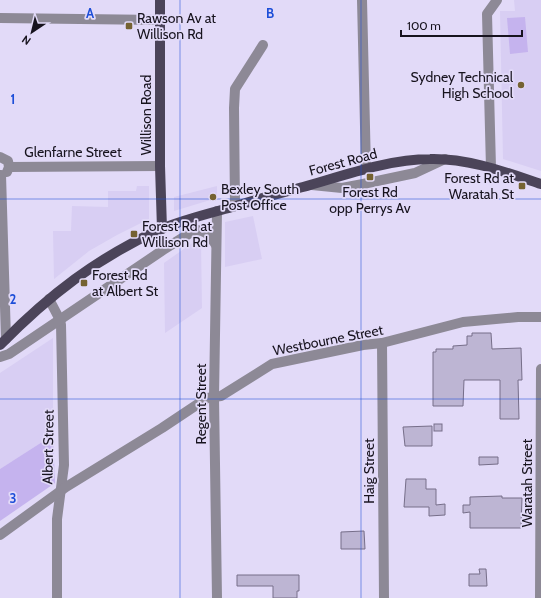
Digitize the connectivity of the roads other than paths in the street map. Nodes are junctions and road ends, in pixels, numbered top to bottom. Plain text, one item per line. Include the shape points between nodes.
1 (160, 0) edge
2 (362, 0) edge
3 (497, 0) edge
4 (0, 18) edge
5 (160, 20) junction
6 (263, 45) dead end
7 (0, 157) edge
8 (445, 159) junction
9 (160, 166) junction
10 (9, 167) junction
11 (491, 168) junction
12 (366, 169) junction
13 (1, 175) edge
14 (541, 184) edge
15 (310, 185) junction
16 (235, 206) junction
17 (217, 211) junction
18 (162, 229) junction
19 (216, 245) junction
20 (49, 299) junction
21 (541, 317) edge
22 (60, 320) junction
23 (3, 342) edge
24 (382, 343) junction
25 (0, 357) edge
26 (541, 369) edge
27 (214, 397) junction
28 (61, 491) junction
29 (0, 535) edge
30 (57, 598) edge
31 (217, 598) edge
32 (384, 598) edge
33 (540, 598) edge

1 - 5 main road, Willison Road
2 - 12 street
3 - 11 street via 487,14
4 - 5 street
5 - 9 main road, Willison Road
6 - 16 street via 236,89
7 - 10 street via 8,161
8 - 11 main road, Forest Road
8 - 12 main road, Forest Road via 415,160
8 - 15 street via 415,173 363,184 342,188
9 - 10 street, Glenfarne Street
9 - 18 main road, Willison Road
10 - 13 street via 7,172
11 - 14 main road, Forest Road
12 - 15 main road, Forest Road
13 - 23 street
15 - 16 main road, Forest Road
16 - 17 main road, Forest Road
17 - 18 main road, Forest Road
17 - 19 street, Regent Street
18 - 20 main road, Forest Road via 94,266
19 - 22 street via 205,232 195,230
19 - 27 street, Regent Street
20 - 22 street, Albert Street
20 - 23 main road, Forest Road
21 - 24 street, Westbourne Street via 463,322
22 - 25 street via 9,354
22 - 28 street, Albert Street via 64,465
24 - 27 street, Westbourne Street via 272,364 221,396
24 - 32 street, Haig Street
26 - 33 street, Waratah Street
27 - 28 street, Westbourne Street via 207,398
27 - 31 street, Regent Street
28 - 29 street, Westbourne Street
28 - 30 street, Albert Street via 57,519

